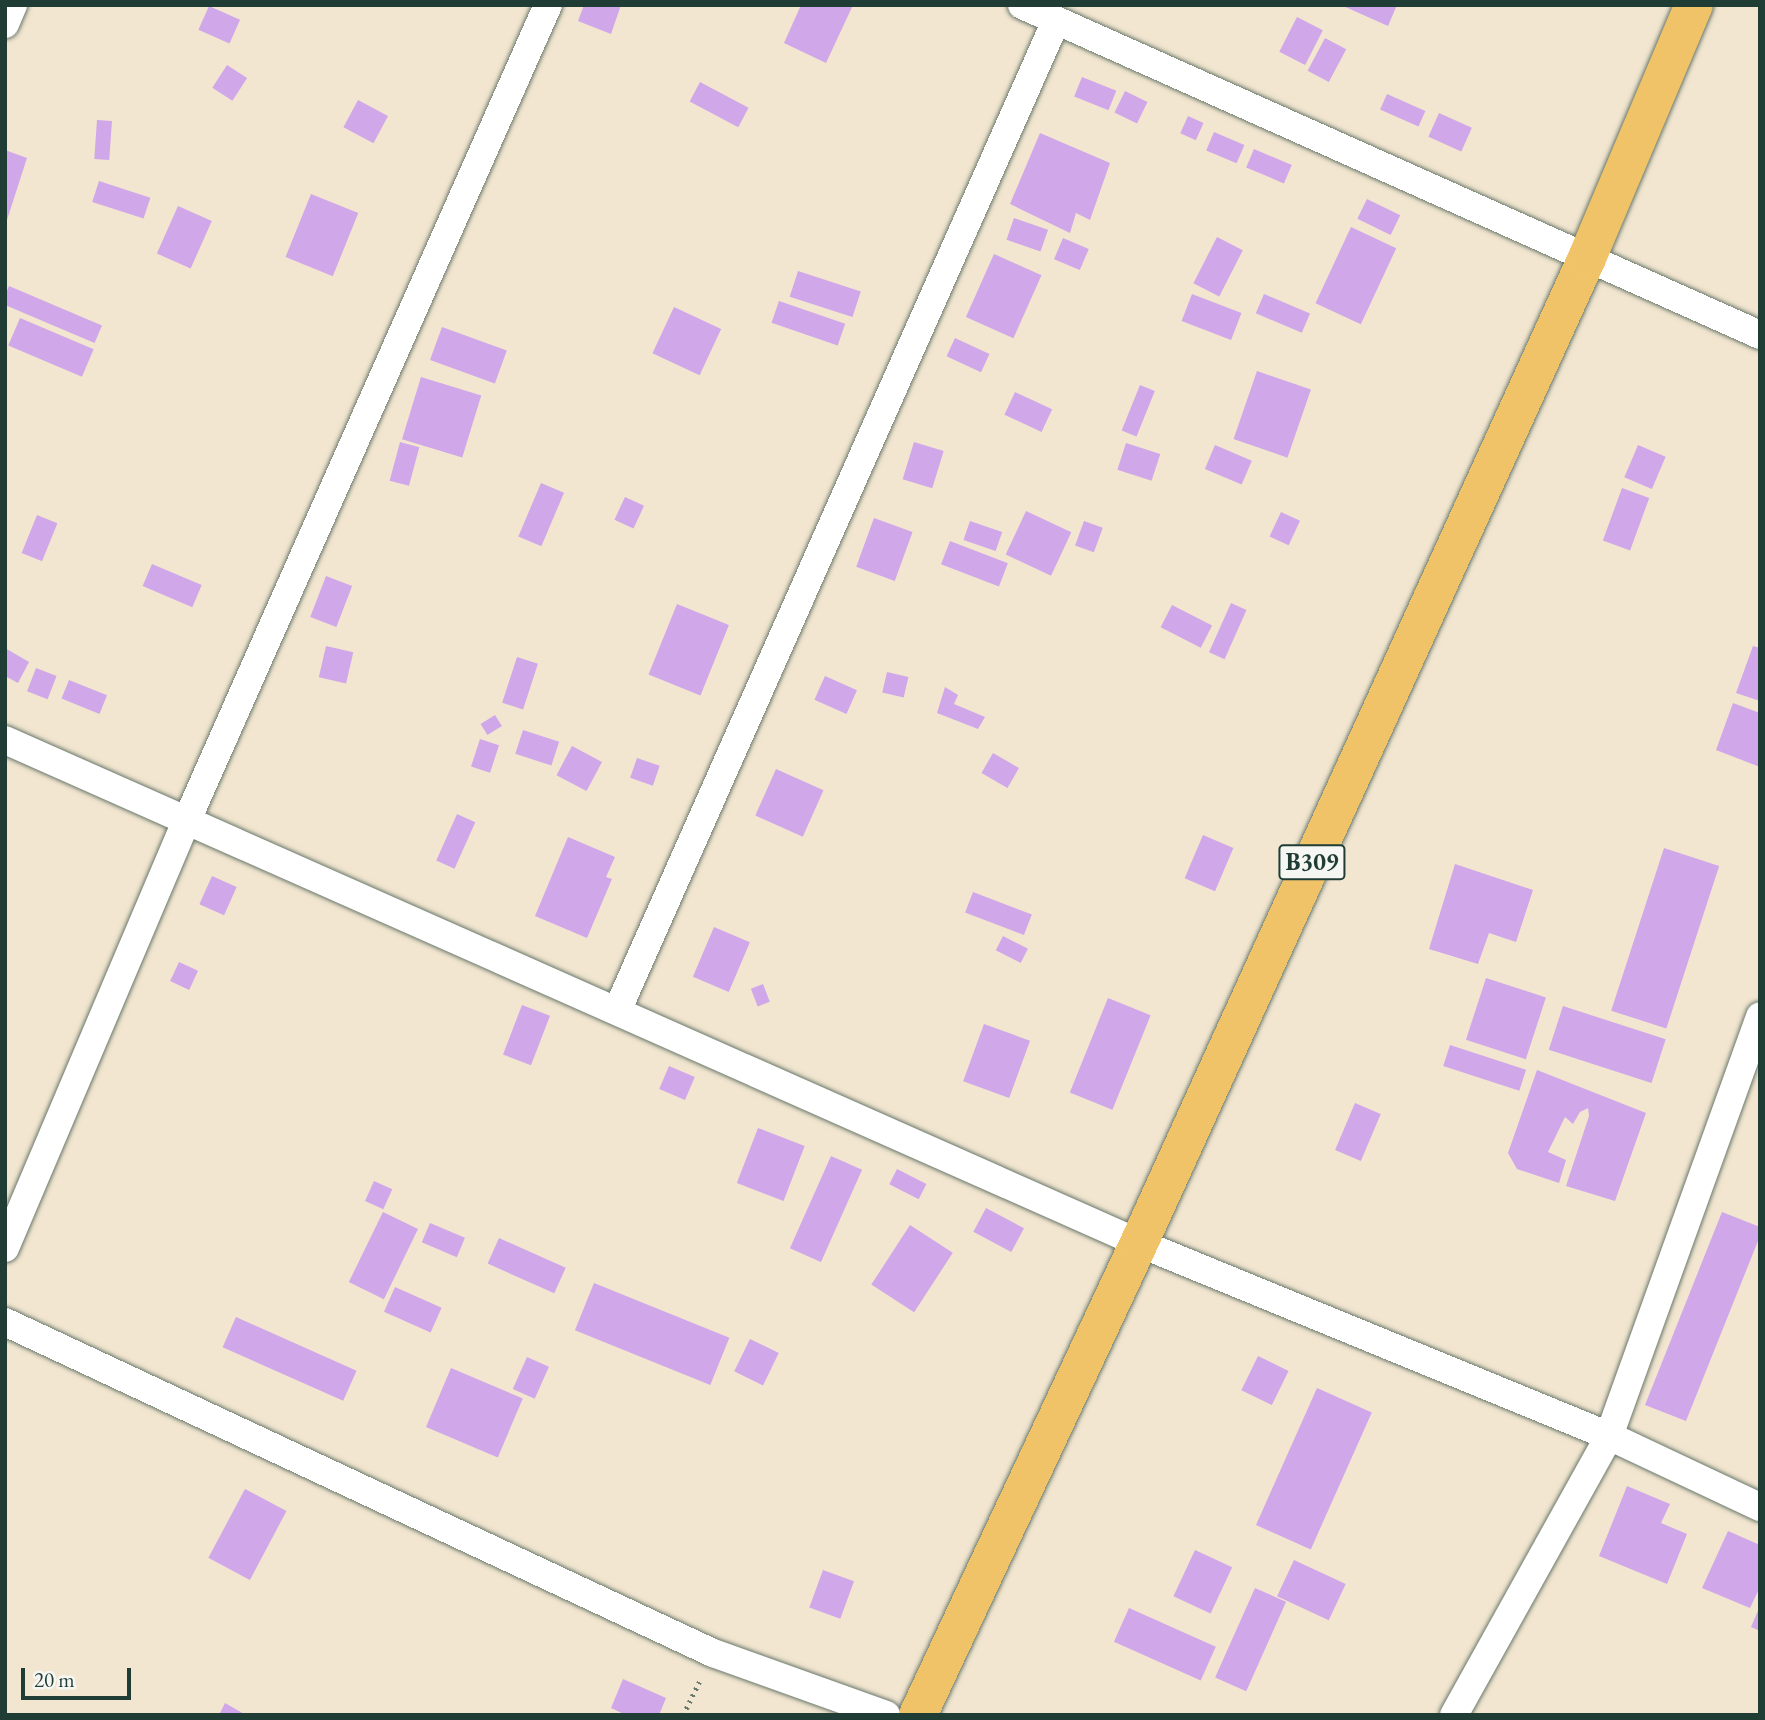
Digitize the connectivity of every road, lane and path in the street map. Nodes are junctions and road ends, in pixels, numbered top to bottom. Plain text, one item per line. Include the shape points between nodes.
1 (13, 5) edge
2 (548, 5) edge
3 (1023, 5) edge
4 (1694, 5) edge
5 (1056, 21) junction
6 (5, 24) edge
7 (1587, 258) junction
8 (1760, 335) edge
9 (5, 740) edge
10 (187, 820) junction
11 (617, 1012) junction
12 (1760, 1016) edge
13 (1139, 1243) junction
14 (5, 1248) edge
15 (5, 1322) edge
16 (1609, 1436) junction
17 (1760, 1507) edge
18 (886, 1715) edge
19 (918, 1715) edge
20 (1454, 1715) edge

1 - 6 street
2 - 10 street
3 - 5 street
4 - 7 main road, B309
5 - 7 street
5 - 11 street
7 - 8 street
7 - 13 main road, B309
9 - 10 street
10 - 11 street
10 - 14 street
11 - 13 street
12 - 16 street
13 - 16 street
13 - 19 main road, B309
15 - 18 street via 713,1653
16 - 17 street
16 - 20 street

